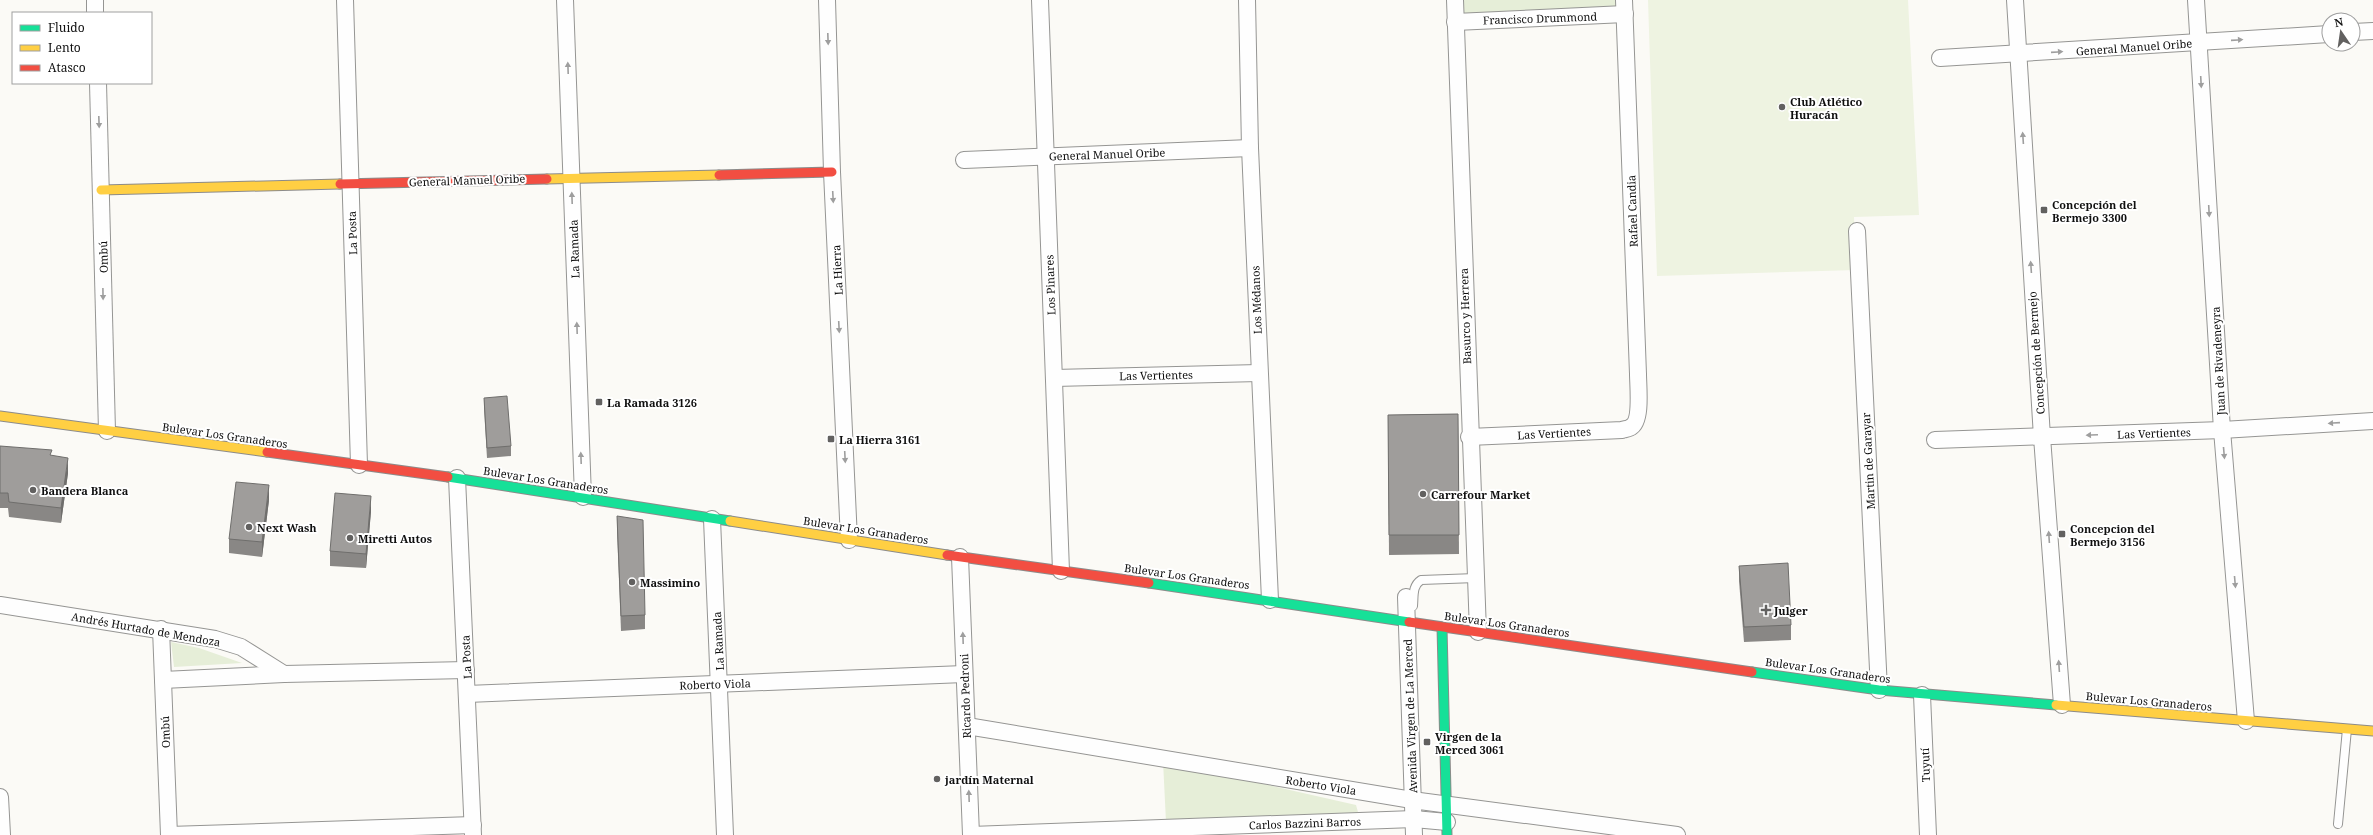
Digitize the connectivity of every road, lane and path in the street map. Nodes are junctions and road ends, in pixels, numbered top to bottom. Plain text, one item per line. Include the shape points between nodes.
1 (95, 0) edge
2 (345, 0) edge
3 (565, 0) edge
4 (827, 0) edge
5 (1040, 0) edge
6 (1247, 0) edge
7 (1455, 0) edge
8 (2015, 0) edge
9 (2196, 0) edge
10 (1624, 7) edge
11 (95, 12) edge
12 (1455, 22) junction
13 (2373, 31) edge
14 (2361, 32) edge
15 (2321, 35) edge
16 (2198, 43) junction
17 (2018, 55) junction
18 (1940, 58) dead end
19 (98, 84) edge
20 (1250, 148) junction
21 (1044, 157) junction
22 (964, 160) dead end
23 (832, 172) junction
24 (571, 177) junction
25 (350, 184) junction
26 (101, 190) junction
27 (1857, 231) dead end
28 (1259, 373) junction
29 (1054, 378) junction
30 (0, 416) edge
31 (2373, 421) edge
32 (1636, 422) joint
33 (2222, 430) junction
34 (107, 431) junction
35 (1469, 437) junction
36 (2042, 437) junction
37 (1935, 440) dead end
38 (359, 466) junction
39 (457, 478) junction
40 (583, 497) junction
41 (712, 518) junction
42 (849, 540) junction
43 (960, 557) junction
44 (1061, 571) junction
45 (1476, 578) junction
46 (1406, 597) dead end
47 (1270, 600) junction
48 (0, 604) edge
49 (1410, 622) junction
50 (1442, 627) junction
51 (161, 629) junction
52 (1478, 632) junction
53 (466, 670) junction
54 (284, 674) junction
55 (964, 674) junction
56 (163, 680) junction
57 (720, 684) junction
58 (1879, 690) junction
59 (467, 694) junction
60 (1922, 695) junction
61 (2062, 705) junction
62 (2246, 721) junction
63 (967, 726) junction
64 (2347, 729) junction
65 (2373, 731) edge
66 (0, 797) edge
67 (1412, 800) junction
68 (1446, 804) junction
69 (1414, 819) junction
70 (2338, 824) dead end
71 (1447, 829) edge
72 (473, 830) edge
73 (2, 835) edge
74 (169, 835) edge
75 (725, 835) edge
76 (971, 835) edge
77 (1414, 835) edge
78 (1677, 835) edge
79 (1928, 835) edge

1 - 11 street
2 - 25 street, La Posta
24 -> 3 street, La Ramada
4 -> 23 street, La Hierra
5 - 21 street, Los Pinares
6 - 20 street, Los Médanos
7 - 12 street, Basurco y Herrera
8 - 17 street, Concepción de Bermejo
9 - 16 street, Juan de Rivadeneyra
10 - 12 street, Francisco Drummond
10 - 32 street, Rafael Candia via 1638,374
12 - 35 street, Basurco y Herrera
13 - 14 street
16 -> 15 street, General Manuel Oribe
17 -> 16 street, General Manuel Oribe
16 -> 33 street, Juan de Rivadeneyra
17 - 18 street, General Manuel Oribe
36 -> 17 street, Concepción de Bermejo
19 -> 26 street, Ombú
20 - 21 street, General Manuel Oribe
20 - 28 street, Los Médanos
21 - 22 street, General Manuel Oribe
21 - 29 street, Los Pinares
23 - 24 main road, General Manuel Oribe
23 -> 42 street, La Hierra
24 - 25 main road, General Manuel Oribe
40 -> 24 street, La Ramada
25 - 26 main road, General Manuel Oribe
25 - 38 street, La Posta
26 -> 34 street, Ombú
27 - 58 street, Martin de Garayar
28 - 29 street, Las Vertientes
28 - 47 street, Los Médanos
29 - 44 street, Los Pinares
30 - 34 main road, Bulevar Los Granaderos
31 -> 33 street, Las Vertientes
32 - 35 street, Las Vertientes via 1622,430
33 -> 36 street, Las Vertientes
33 -> 62 street, Juan de Rivadeneyra
34 - 38 main road, Bulevar Los Granaderos
35 - 45 street, Basurco y Herrera
36 - 37 street, Las Vertientes
61 -> 36 street, Concepción de Bermejo
38 - 39 main road, Bulevar Los Granaderos
39 - 40 main road, Bulevar Los Granaderos
39 - 53 street, La Posta
40 - 41 main road, Bulevar Los Granaderos
41 - 42 main road, Bulevar Los Granaderos
41 - 57 street, La Ramada
42 - 43 main road, Bulevar Los Granaderos
43 - 44 main road, Bulevar Los Granaderos
55 -> 43 street, Ricardo Pedroni
44 - 47 main road, Bulevar Los Granaderos
45 - 49 lane via 1421,580 1416,584
45 - 52 street, Basurco y Herrera
46 - 49 street, Avenida Virgen de La Merced
47 - 49 main road, Bulevar Los Granaderos
48 - 51 street, Andrés Hurtado de Mendoza
49 - 50 main road, Bulevar Los Granaderos
49 - 67 street, Avenida Virgen de La Merced
50 - 52 main road, Bulevar Los Granaderos
50 - 68 main road
51 - 54 street, Andrés Hurtado de Mendoza via 215,639 240,647
51 - 56 street, Ombú
52 - 58 main road, Bulevar Los Granaderos
53 - 54 street
53 - 59 street, La Posta
54 - 56 street
55 - 57 street, Roberto Viola
55 - 63 street, Ricardo Pedroni
56 - 74 street, Ombú
57 - 59 street, Roberto Viola
57 - 75 street, La Ramada
58 - 60 main road, Bulevar Los Granaderos
59 - 72 street, La Posta
60 - 61 main road, Bulevar Los Granaderos
60 - 79 street, Tuyutí
61 - 62 main road, Bulevar Los Granaderos
62 - 64 main road, Bulevar Los Granaderos
63 - 67 street, Roberto Viola
76 -> 63 street, Ricardo Pedroni
64 - 65 main road, Bulevar Los Granaderos
64 - 70 lane
66 - 73 street
67 - 68 street, Roberto Viola
67 - 69 street, Avenida Virgen de La Merced
68 - 71 main road
68 - 78 street, Roberto Viola
69 - 71 street, Carlos Bazzini Barros
69 - 76 street, Carlos Bazzini Barros
69 - 77 street, Avenida Virgen de La Merced
72 - 74 street

